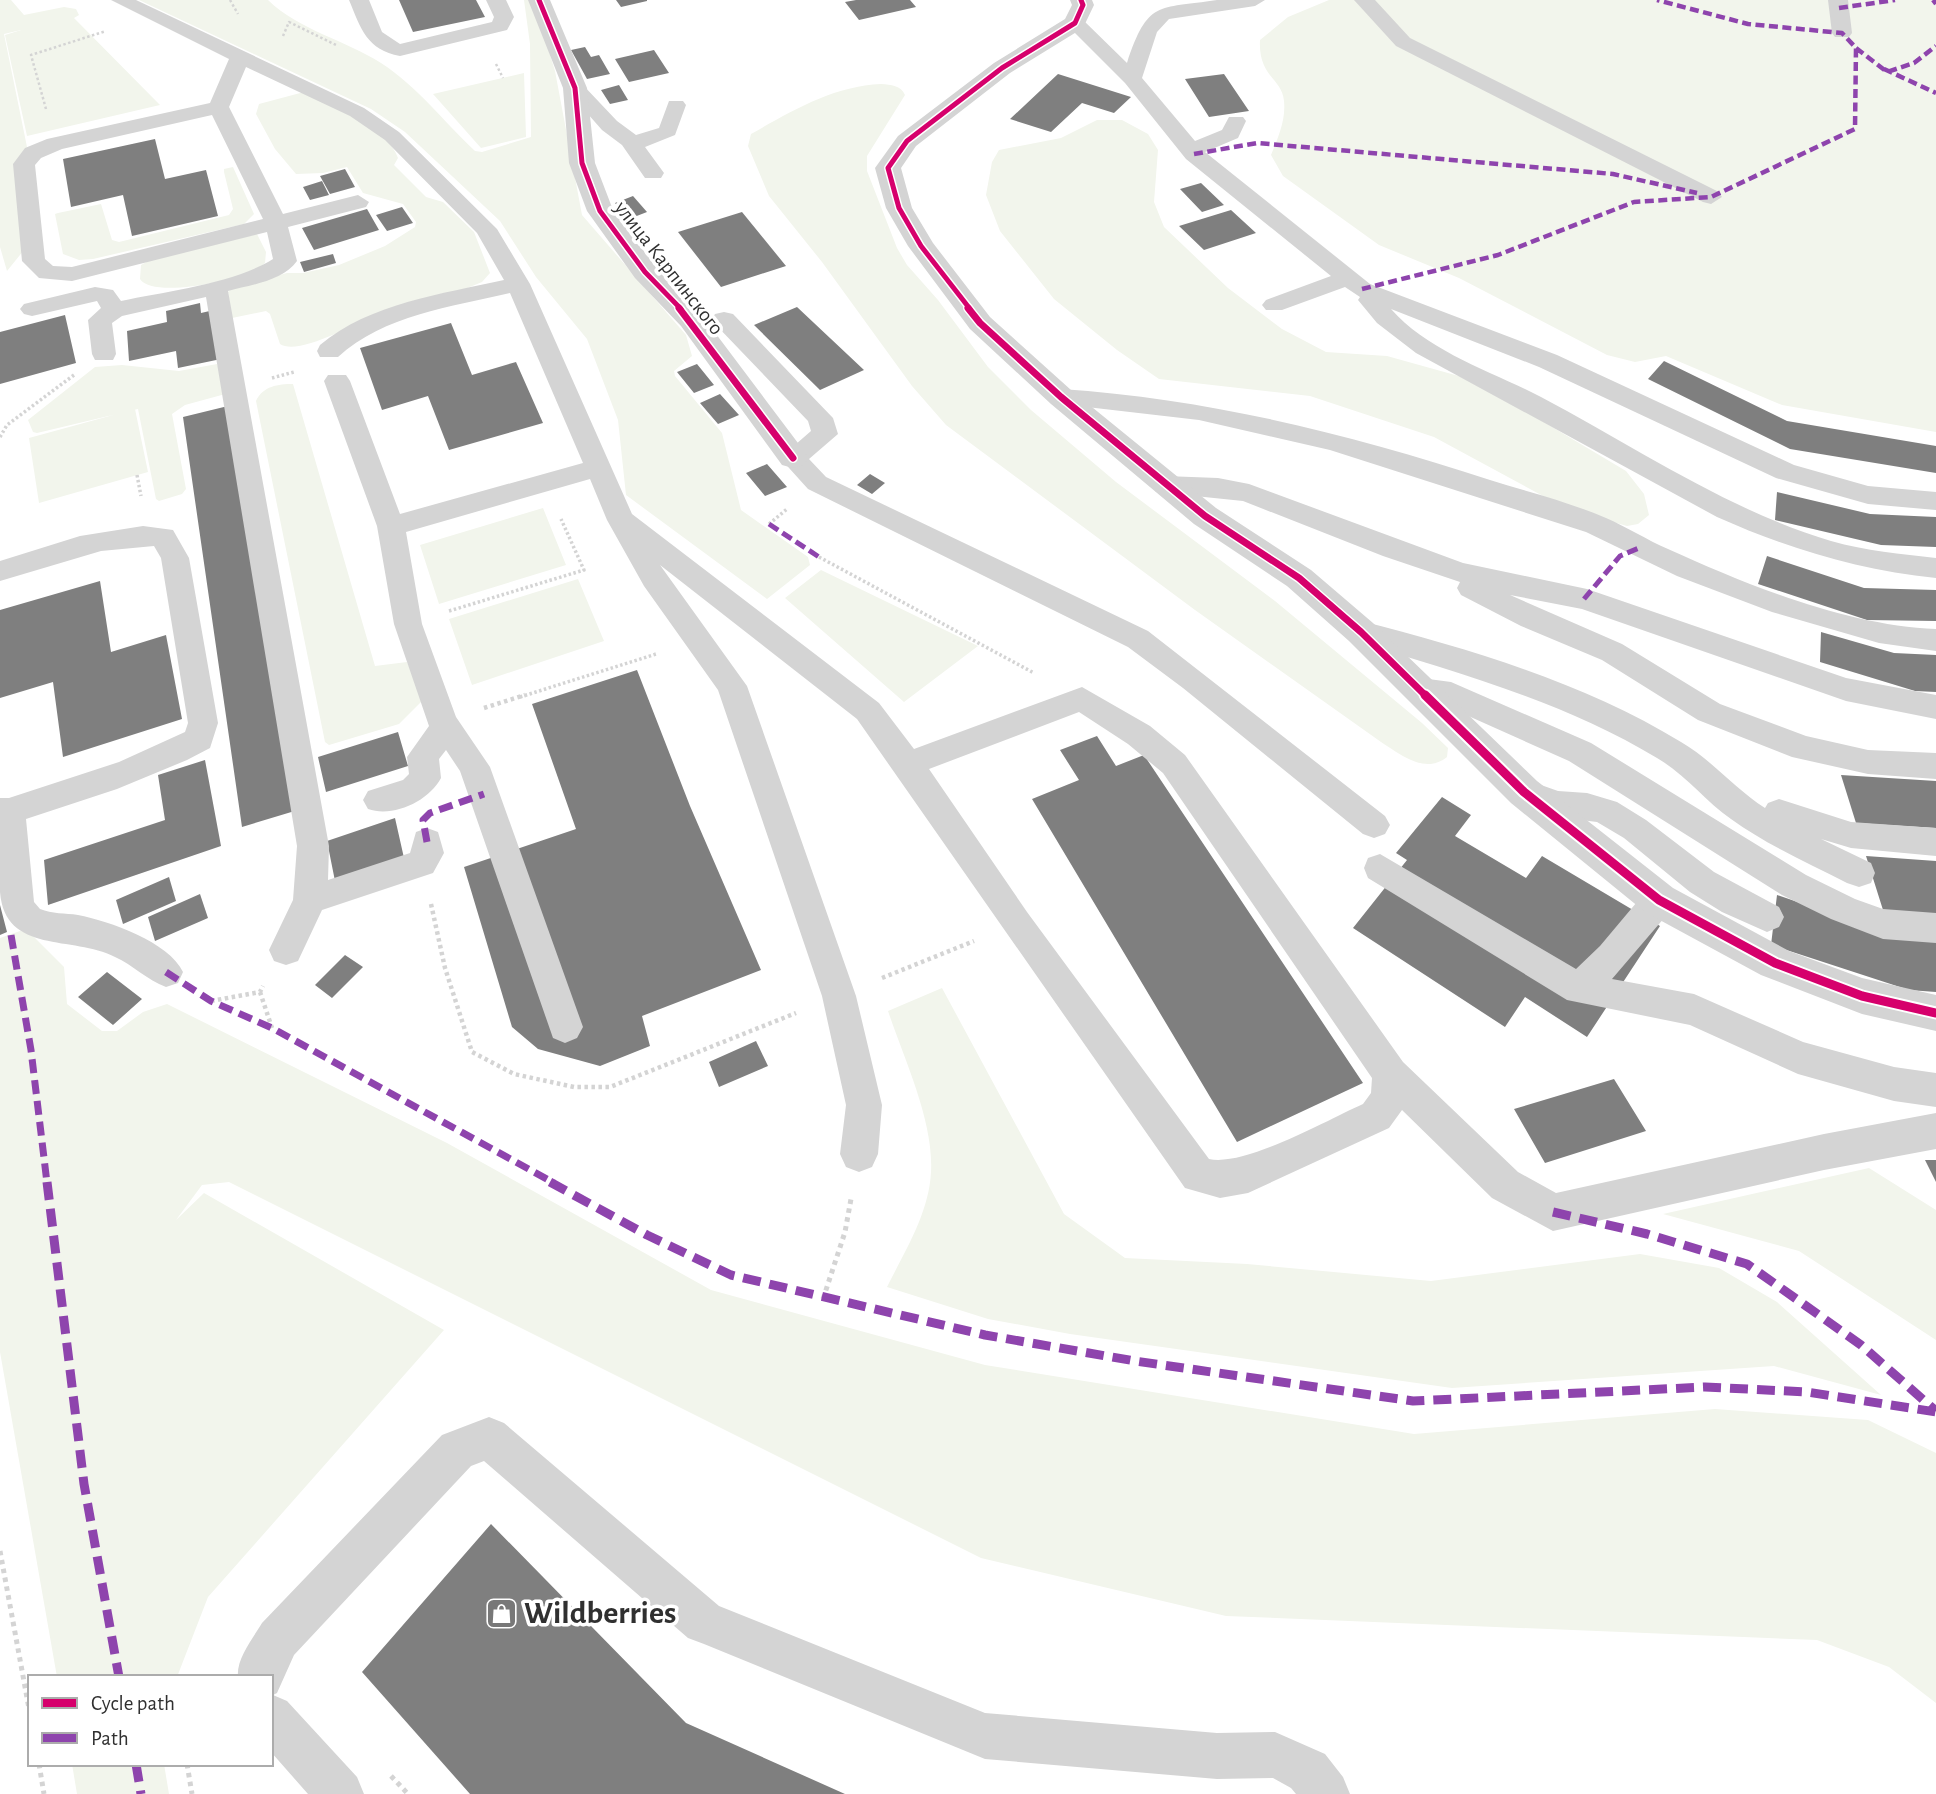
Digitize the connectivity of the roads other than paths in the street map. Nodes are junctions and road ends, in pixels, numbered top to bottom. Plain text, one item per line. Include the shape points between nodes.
1 (121, 0) edge
2 (359, 0) edge
3 (496, 0) edge
4 (539, 0) edge
5 (1255, 0) edge
6 (1364, 0) edge
7 (1838, 0) edge
8 (1080, 9) edge
9 (1842, 33) dead end
10 (240, 57) junction
11 (1132, 79) junction
12 (575, 88) junction
13 (676, 105) dead end
14 (219, 107) junction
15 (1236, 121) dead end
16 (630, 141) junction
17 (1191, 150) junction
18 (653, 173) dead end
19 (1711, 197) dead end
20 (358, 202) dead end
21 (276, 223) junction
22 (519, 284) junction
23 (1355, 284) junction
24 (216, 287) junction
25 (1273, 305) dead end
26 (32, 309) dead end
27 (114, 310) junction
28 (724, 319) dead end
29 (329, 351) dead end
30 (104, 354) dead end
31 (337, 382) dead end
32 (1061, 397) junction
33 (793, 458) junction
34 (598, 468) junction
35 (1165, 485) junction
36 (1936, 501) edge
37 (621, 520) junction
38 (391, 527) junction
39 (1394, 550) junction
40 (1936, 568) edge
41 (0, 571) edge
42 (1361, 632) junction
43 (1936, 640) edge
44 (1422, 690) junction
45 (1936, 707) edge
46 (444, 725) junction
47 (1671, 751) junction
48 (908, 764) junction
49 (1936, 766) edge
50 (1524, 792) junction
51 (379, 800) dead end
52 (4, 811) edge
53 (1374, 825) dead end
54 (426, 842) dead end
55 (1936, 842) edge
56 (1380, 868) dead end
57 (1859, 873) dead end
58 (310, 900) junction
59 (1659, 900) junction
60 (1767, 917) dead end
61 (1936, 928) edge
62 (286, 950) dead end
63 (166, 972) dead end
64 (1579, 989) junction
65 (1936, 1013) edge
66 (565, 1027) dead end
67 (1390, 1074) junction
68 (1936, 1090) edge
69 (1936, 1131) edge
70 (859, 1154) road end
71 (261, 1675) edge
72 (273, 1719) edge
73 (341, 1794) edge
74 (1326, 1794) edge

1 - 10 lane
2 - 3 lane via 376,41 385,49 400,50 500,26 505,17
4 - 12 street, улица Карпинского
5 - 11 lane via 1163,14 1149,30
6 - 19 lane via 1403,42
7 - 9 lane
8 - 11 lane
8 - 32 street via 907,141 888,168 899,208 950,284 980,323
10 - 14 lane
10 - 22 lane via 357,112 392,136 486,229
11 - 17 lane
12 - 16 lane
12 - 33 street, улица Карпинского via 582,163 600,211 645,272 691,320
13 - 16 lane via 668,131 649,141
14 - 21 lane
14 - 21 lane via 33,153 24,164 34,261 47,273 72,274
15 - 17 lane via 1231,134
16 - 18 lane
17 - 23 lane
20 - 21 lane
21 - 24 lane via 285,261 268,272
22 - 29 lane via 369,323 339,339
22 - 34 lane
23 - 25 lane
23 - 36 lane via 1548,360 1785,472 1868,495
23 - 40 lane via 1397,326 1429,349 1698,497 1779,534 1847,558
24 - 27 lane
24 - 58 lane via 313,846
26 - 27 lane via 95,294 105,295
27 - 30 lane via 100,320
28 - 33 lane via 820,418 825,434
31 - 38 lane
32 - 35 street
32 - 43 lane via 1116,399 1291,428 1596,525 1656,556 1776,606
33 - 53 lane via 817,483 1138,639
34 - 37 lane
34 - 38 lane
35 - 39 lane via 1249,493
35 - 42 street via 1299,578
37 - 48 lane via 868,711
37 - 70 lane via 654,579 732,686 839,996 864,1105
38 - 46 lane via 408,624
39 - 45 lane via 1494,581 1584,599 1818,683 1890,702
39 - 49 lane via 1531,618 1612,652 1709,712 1803,748 1868,762
41 - 52 lane via 112,539 163,537 174,558 203,723 199,739 163,760
42 - 44 street
42 - 47 lane via 1443,653 1554,696
44 - 50 street
44 - 61 lane via 1440,690 1580,752 1794,885 1843,909 1883,924
46 - 51 lane via 424,757 425,778 413,790
46 - 66 lane via 474,767
47 - 55 lane via 1765,807 1811,824 1851,835
47 - 57 lane via 1743,810
48 - 67 lane via 1082,699 1139,734 1174,764
48 - 67 lane via 1015,922 1198,1175 1220,1180 1248,1175 1376,1116 1389,1099
50 - 59 street
50 - 60 lane via 1557,804 1606,811 1702,882
52 - 63 lane via 18,907 28,920 126,945
54 - 58 lane via 428,853 421,863
56 - 64 lane
58 - 62 lane
59 - 64 lane
59 - 65 street via 1775,963 1862,996
64 - 68 lane via 1694,1010 1798,1057 1894,1084
67 - 69 lane via 1505,1185 1553,1212
71 - 74 lane via 278,1639 447,1460 457,1450 489,1438 704,1622 985,1736 1217,1756 1275,1755 1308,1771
72 - 73 lane

